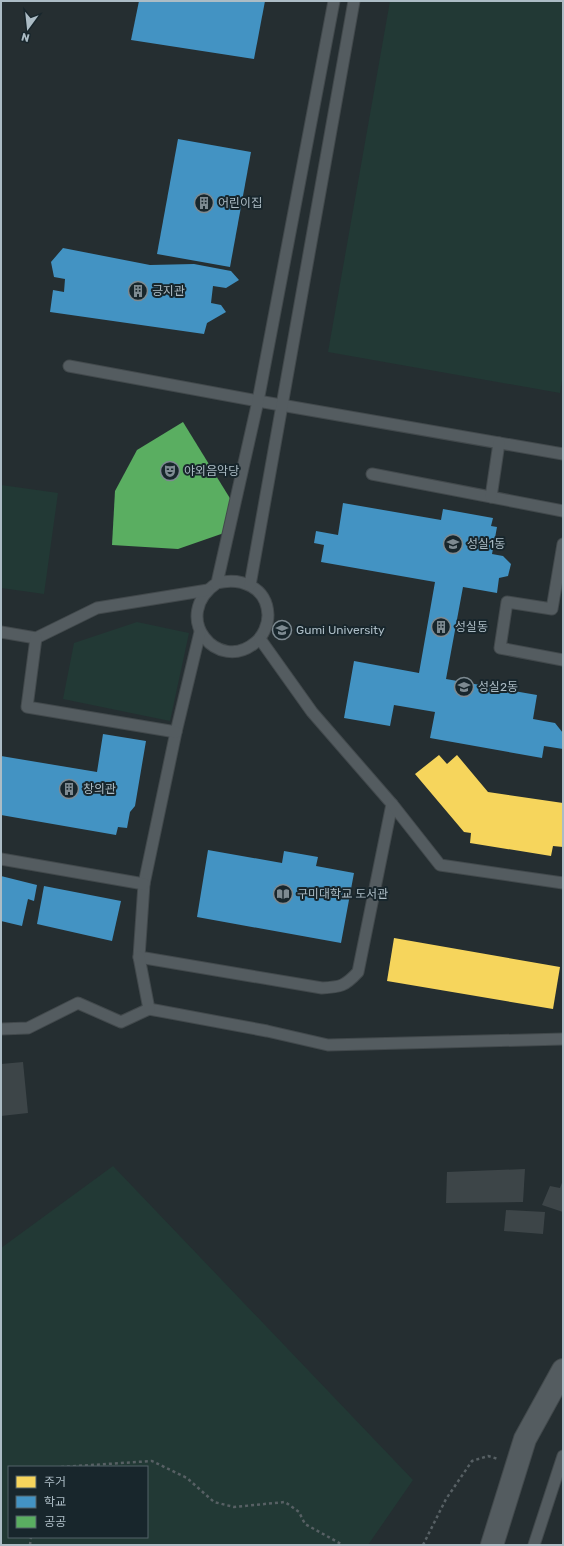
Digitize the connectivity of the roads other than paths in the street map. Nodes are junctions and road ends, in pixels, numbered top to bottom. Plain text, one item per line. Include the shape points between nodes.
1 (334, 1) edge
2 (354, 1) edge
3 (69, 366) dead end
4 (258, 401) junction
5 (283, 406) junction
6 (499, 443) junction
7 (563, 454) edge
8 (372, 474) dead end
9 (492, 497) junction
10 (563, 511) edge
11 (563, 544) edge
12 (217, 583) junction
13 (250, 585) junction
14 (208, 590) junction
15 (1, 632) edge
16 (200, 632) junction
17 (36, 638) junction
18 (260, 639) junction
19 (563, 660) edge
20 (176, 732) junction
21 (392, 804) junction
22 (1, 859) edge
23 (563, 883) edge
24 (144, 884) junction
25 (140, 957) junction
26 (149, 1009) junction
27 (1, 1029) edge
28 (563, 1039) edge
29 (563, 1370) edge
30 (563, 1456) edge
31 (492, 1545) edge
32 (534, 1545) edge

1 - 4 lane
2 - 5 lane
3 - 4 lane
4 - 5 lane
4 - 12 lane
5 - 6 lane
5 - 13 lane
6 - 7 lane
6 - 9 lane
8 - 9 lane
9 - 10 lane
11 - 19 lane via 552,609 507,602 500,648
12 - 13 lane via 240,581
12 - 14 lane
13 - 18 lane via 260,593 266,604 266,628
14 - 16 lane via 197,610 196,621
14 - 17 lane via 97,608
15 - 17 lane
16 - 18 lane via 212,645 227,651 240,651
16 - 20 lane
17 - 20 lane via 27,707
18 - 21 lane via 312,712
20 - 24 lane
21 - 23 lane via 440,865
21 - 25 lane via 358,972 349,982 339,987 322,988
22 - 24 lane
24 - 25 lane
25 - 26 lane
26 - 27 lane via 121,1022 78,1003 28,1028
26 - 28 lane via 328,1045
29 - 31 street via 525,1439
30 - 32 lane

